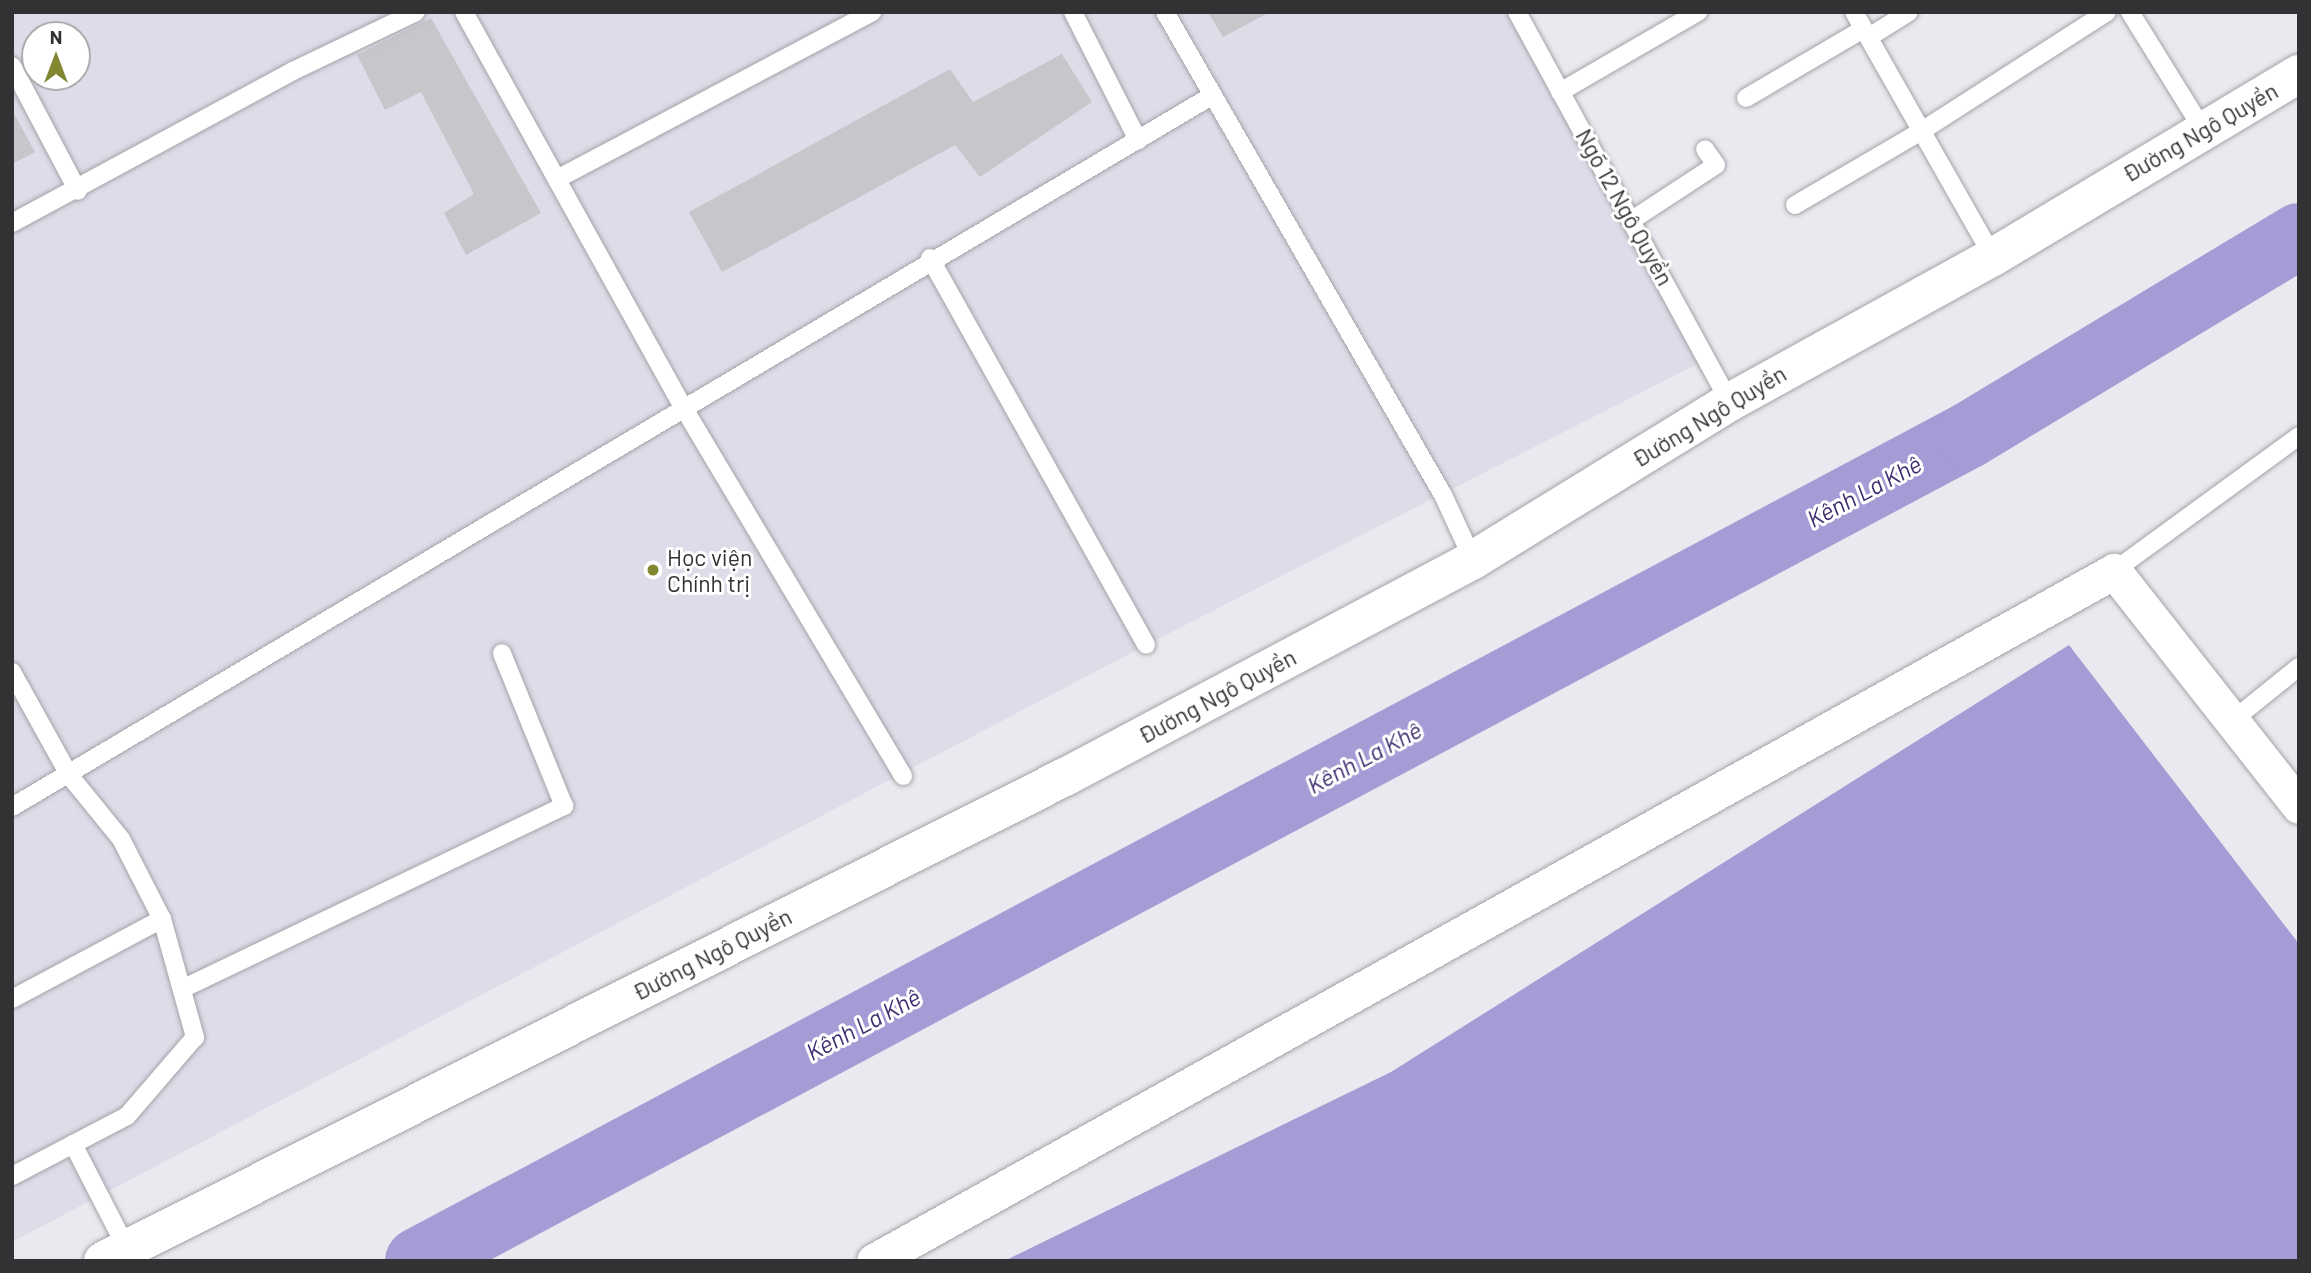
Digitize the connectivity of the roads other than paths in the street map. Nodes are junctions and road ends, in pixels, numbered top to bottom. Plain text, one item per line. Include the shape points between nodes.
1 (416, 12) edge
2 (464, 12) edge
3 (872, 12) edge
4 (1073, 12) edge
5 (1165, 12) edge
6 (1517, 12) edge
7 (1698, 12) edge
8 (1854, 12) edge
9 (1909, 12) edge
10 (2107, 12) edge
11 (2130, 12) edge
12 (1866, 33) junction
13 (12, 66) edge
14 (2299, 74) edge
15 (1560, 92) junction
16 (1213, 95) junction
17 (1746, 99) dead end
18 (2202, 128) junction
19 (1920, 132) junction
20 (1138, 140) junction
21 (1705, 149) dead end
22 (557, 179) junction
23 (78, 191) junction
24 (1795, 205) dead end
25 (1632, 219) junction
26 (12, 223) edge
27 (1993, 257) junction
28 (930, 258) junction
29 (1730, 402) junction
30 (682, 405) junction
31 (2299, 436) edge
32 (1473, 560) junction
33 (2114, 571) junction
34 (1146, 645) dead end
35 (502, 653) dead end
36 (2299, 667) edge
37 (12, 672) edge
38 (2234, 720) junction
39 (69, 775) junction
40 (903, 776) dead end
41 (2299, 806) edge
42 (12, 807) edge
43 (162, 919) junction
44 (182, 989) junction
45 (12, 999) edge
46 (73, 1144) junction
47 (12, 1176) edge
48 (115, 1255) edge
49 (874, 1261) edge

1 - 23 lane via 293,71
2 - 22 lane
3 - 22 lane
4 - 20 lane
5 - 16 lane
6 - 15 lane, Ngõ 12 Ngô Quyền
7 - 15 lane
8 - 12 lane
9 - 12 lane
10 - 19 lane
11 - 18 lane
12 - 17 lane
12 - 19 lane
13 - 23 lane
14 - 18 street, Đường Ngô Quyền
15 - 25 lane, Ngõ 12 Ngô Quyền
16 - 20 lane
16 - 32 lane via 1437,484
18 - 27 street, Đường Ngô Quyền
19 - 24 lane
19 - 27 lane
20 - 28 lane
21 - 25 lane via 1716,165
22 - 30 lane
23 - 26 lane
25 - 29 lane, Ngõ 12 Ngô Quyền
27 - 29 street, Đường Ngô Quyền
28 - 30 lane
28 - 34 lane
29 - 32 street, Đường Ngô Quyền
30 - 39 lane
30 - 40 lane
31 - 33 lane
32 - 48 street, Đường Ngô Quyền via 1065,777
33 - 38 street
33 - 49 street
35 - 44 lane via 564,806
36 - 38 lane
37 - 39 lane
38 - 41 street
39 - 42 lane
39 - 43 lane via 121,839
43 - 44 lane
43 - 45 lane
44 - 46 lane via 195,1037 127,1116
46 - 47 lane
46 - 48 lane

